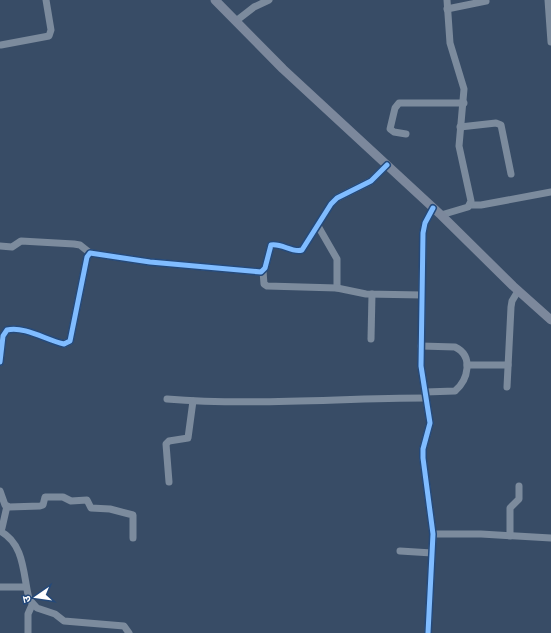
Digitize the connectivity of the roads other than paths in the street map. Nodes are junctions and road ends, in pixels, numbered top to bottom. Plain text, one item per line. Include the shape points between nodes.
1 (46, 0) edge
2 (215, 0) edge
3 (269, 0) edge
4 (447, 0) edge
5 (548, 0) edge
6 (486, 1) edge
7 (447, 9) junction
8 (236, 21) junction
9 (551, 42) edge
10 (0, 45) edge
11 (464, 103) junction
12 (460, 127) junction
13 (406, 134) dead end
14 (387, 165) junction
15 (511, 174) dead end
16 (551, 192) edge
17 (471, 205) junction
18 (433, 208) junction
19 (441, 214) junction
20 (318, 226) junction
21 (0, 246) edge
22 (90, 253) junction
23 (263, 271) junction
24 (337, 288) junction
25 (518, 291) junction
26 (372, 294) junction
27 (422, 295) junction
28 (551, 320) edge
29 (371, 339) dead end
30 (421, 346) junction
31 (0, 362) edge
32 (467, 365) junction
33 (508, 365) junction
34 (507, 388) dead end
35 (425, 395) junction
36 (167, 399) dead end
37 (193, 401) junction
38 (168, 482) dead end
39 (519, 486) dead end
40 (0, 491) edge
41 (7, 506) junction
42 (0, 531) edge
43 (433, 534) junction
44 (510, 536) junction
45 (133, 538) dead end
46 (551, 538) edge
47 (400, 551) dead end
48 (432, 553) junction
49 (0, 587) edge
50 (26, 587) junction
51 (32, 604) junction
52 (28, 633) edge
53 (129, 633) edge
54 (428, 633) edge

1 - 10 street via 51,30 49,36
2 - 8 main road
3 - 8 street via 254,7
4 - 7 street
5 - 9 street
6 - 7 street
7 - 11 street via 450,43 464,89
8 - 14 main road via 283,69
11 - 12 street
11 - 13 street via 399,103 395,108 390,129
12 - 15 street via 496,123 502,125
12 - 17 street via 460,151
14 - 18 main road
14 - 20 street via 372,181 337,198
16 - 17 street
17 - 19 street
18 - 19 main road
18 - 27 street via 423,233
19 - 25 main road
20 - 23 street via 302,250 271,245
20 - 24 street via 337,259
21 - 22 street via 12,247 20,241 74,244 80,245
22 - 23 street via 150,262
22 - 31 street via 87,257 70,341 64,344 23,332 6,330
23 - 24 street via 264,284 267,286
24 - 26 street
25 - 28 main road
25 - 33 street via 511,307
26 - 27 street
26 - 29 street
27 - 30 street
30 - 32 street via 460,349
30 - 35 street via 421,375
32 - 33 street
32 - 35 street via 464,380 455,391
33 - 34 street
35 - 37 street via 266,403
35 - 43 street via 430,423 423,458
36 - 37 street
37 - 38 street via 188,438 169,440 166,444
39 - 44 street via 519,499 510,508
40 - 41 street
41 - 42 street
41 - 45 street via 43,505 47,496 63,497 71,501 87,500 91,508 133,514
42 - 50 street via 8,536 18,549
43 - 44 street
43 - 48 street
44 - 46 street
47 - 48 street
48 - 54 street
49 - 50 street
50 - 51 street
51 - 52 street via 28,614
51 - 53 street via 64,621 124,626

